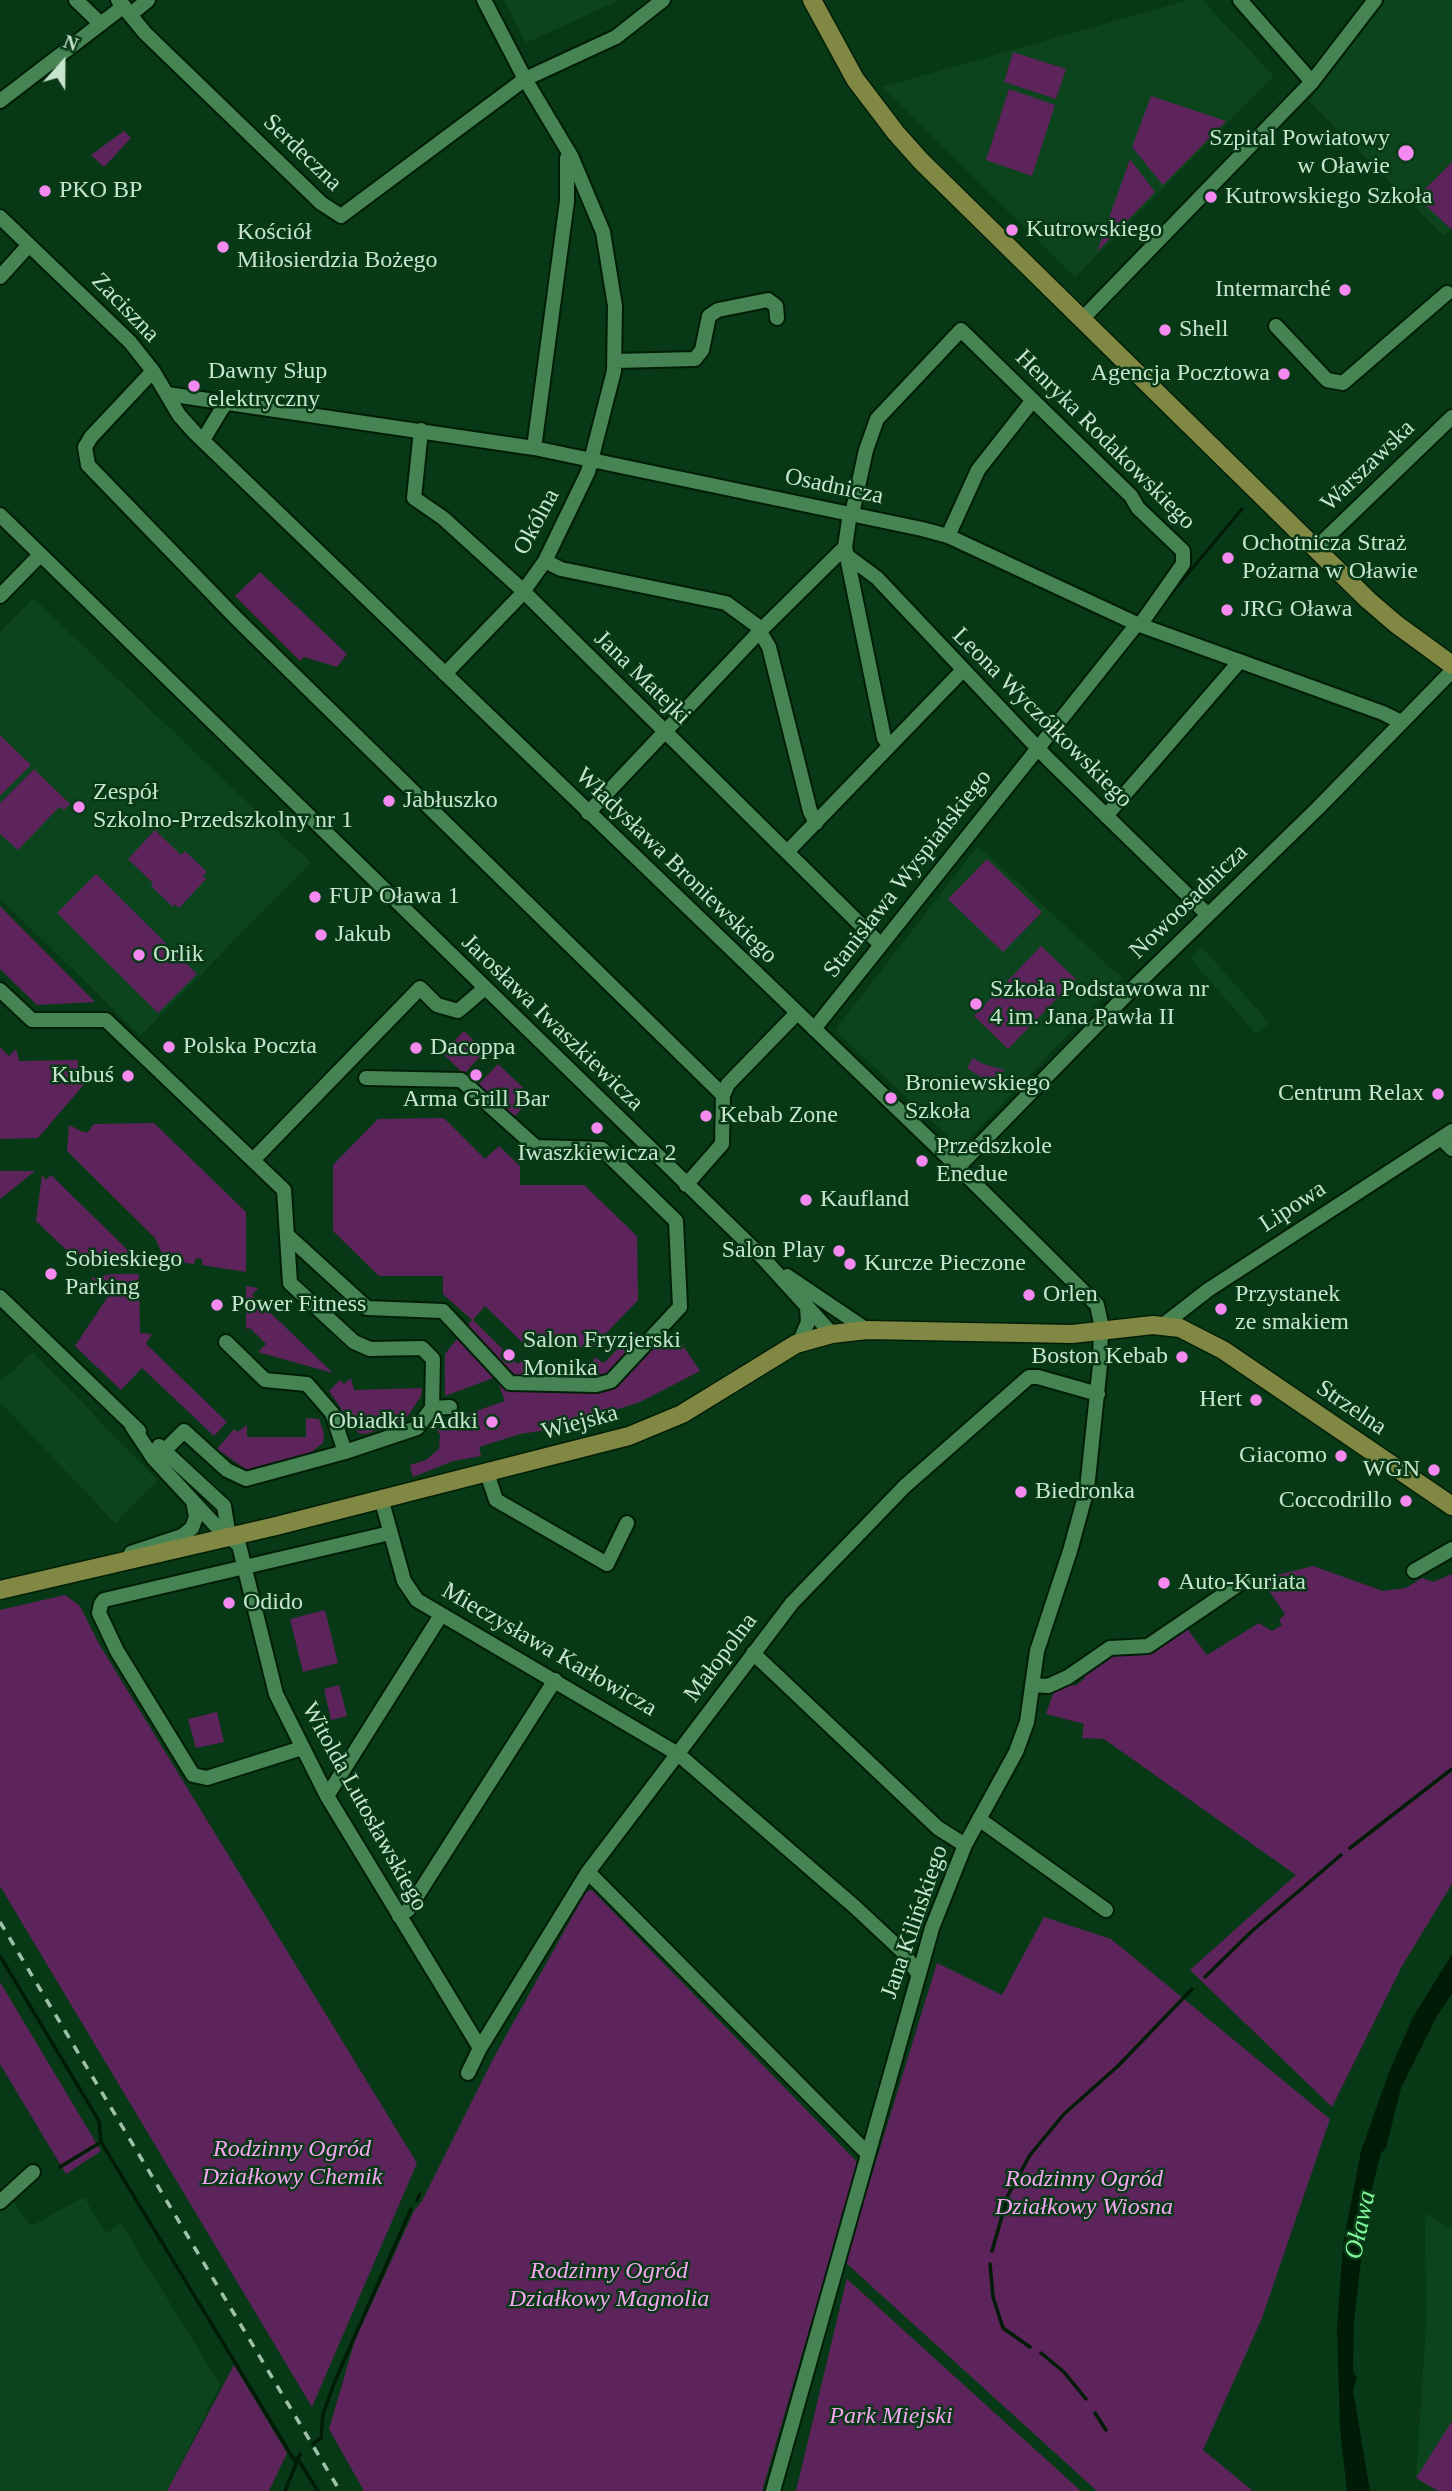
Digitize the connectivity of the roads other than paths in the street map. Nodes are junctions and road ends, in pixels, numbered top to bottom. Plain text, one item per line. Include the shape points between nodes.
1 (76, 0) edge
2 (148, 0) edge
3 (484, 0) edge
4 (663, 0) edge
5 (812, 0) edge
6 (1240, 0) edge
7 (1375, 0) edge
8 (124, 7) edge
9 (102, 24) junction
10 (525, 79) junction
11 (1312, 82) junction
12 (0, 101) edge
13 (567, 149) junction
14 (0, 217) edge
15 (29, 245) junction
16 (0, 277) edge
17 (1447, 293) dead end
18 (777, 318) dead end
19 (1082, 319) junction
20 (1276, 326) dead end
21 (615, 361) junction
22 (153, 371) junction
23 (167, 394) junction
24 (1033, 400) junction
25 (226, 402) junction
26 (1452, 417) edge
27 (421, 430) junction
28 (203, 440) junction
29 (534, 448) junction
30 (591, 461) junction
31 (851, 513) junction
32 (0, 515) edge
33 (948, 536) junction
34 (1316, 548) junction
35 (845, 551) junction
36 (40, 555) junction
37 (545, 561) junction
38 (870, 571) junction
39 (852, 584) junction
40 (2, 591) edge
41 (523, 592) junction
42 (1138, 624) junction
43 (761, 630) junction
44 (1240, 661) junction
45 (1452, 665) edge
46 (962, 671) junction
47 (1452, 671) edge
48 (445, 674) junction
49 (1401, 722) junction
50 (665, 732) junction
51 (889, 745) junction
52 (1037, 748) junction
53 (588, 813) junction
54 (1106, 816) junction
55 (816, 823) junction
56 (788, 851) junction
57 (1207, 914) junction
58 (881, 946) junction
59 (485, 988) junction
60 (0, 990) edge
61 (797, 1013) junction
62 (814, 1029) junction
63 (366, 1078) dead end
64 (723, 1095) junction
65 (1447, 1135) edge
66 (1452, 1149) edge
67 (253, 1160) junction
68 (958, 1167) junction
69 (686, 1185) junction
70 (287, 1235) junction
71 (763, 1258) junction
72 (0, 1297) edge
73 (807, 1307) junction
74 (830, 1307) junction
75 (1163, 1325) junction
76 (867, 1330) junction
77 (1101, 1332) junction
78 (834, 1334) junction
79 (226, 1342) dead end
80 (799, 1343) junction
81 (1098, 1394) junction
82 (450, 1407) dead end
83 (432, 1408) junction
84 (132, 1426) junction
85 (165, 1450) junction
86 (345, 1452) junction
87 (487, 1473) junction
88 (381, 1498) junction
89 (193, 1500) junction
90 (1452, 1506) edge
91 (228, 1511) junction
92 (627, 1523) dead end
93 (261, 1530) junction
94 (390, 1532) junction
95 (229, 1536) junction
96 (1452, 1549) edge
97 (100, 1566) junction
98 (246, 1567) junction
99 (1414, 1571) dead end
100 (1245, 1580) dead end
101 (0, 1590) edge
102 (441, 1615) junction
103 (753, 1653) junction
104 (555, 1680) junction
105 (1032, 1685) junction
106 (302, 1748) junction
107 (678, 1754) junction
108 (327, 1796) junction
109 (979, 1819) junction
110 (965, 1845) junction
111 (588, 1872) junction
112 (1106, 1910) dead end
113 (399, 1916) junction
114 (902, 1951) junction
115 (924, 1958) junction
116 (919, 1975) junction
117 (480, 2048) junction
118 (468, 2073) dead end
119 (867, 2154) junction
120 (33, 2172) dead end
121 (0, 2202) edge
122 (773, 2491) edge

1 - 9 street
2 - 8 street
3 - 10 street, Okólna
4 - 10 street via 616,37
5 - 19 main road via 855,79 895,134
6 - 11 street
7 - 11 street
8 - 9 street
8 - 10 street, Serdeczna via 145,33 339,216 348,214
9 - 12 street
10 - 13 street, Okólna
11 - 19 street
13 - 21 street, Okólna via 603,232 615,306
13 - 29 street via 567,201
14 - 15 street, Zaciszna
15 - 16 street
15 - 22 street, Zaciszna via 130,342
17 - 20 street via 1343,383 1326,380
18 - 21 street via 776,306 768,300 718,310 709,316 702,350 695,359
19 - 34 main road
21 - 30 street, Okólna
22 - 23 street, Zaciszna
22 - 64 street via 95,431 85,447 88,465 236,618
23 - 25 street
23 - 28 street, Władysława Broniewskiego
24 - 31 street, Henryka Rodakowskiego via 961,330 877,419
24 - 33 street via 978,470
24 - 42 street, Henryka Rodakowskiego via 1183,551 1183,564
25 - 27 street, Osadnicza
25 - 28 street
26 - 34 street, Warszawska
27 - 29 street, Osadnicza
27 - 41 street, Jana Matejki via 414,498 443,518
28 - 48 street, Władysława Broniewskiego
29 - 30 street, Osadnicza
30 - 31 street, Osadnicza
30 - 37 street, Okólna
31 - 33 street, Osadnicza
31 - 35 street
32 - 36 street, Jarosława Iwaszkiewicza
33 - 42 street, Osadnicza
34 - 45 main road via 1396,624
35 - 38 street, Leona Wyczółkowskiego
35 - 39 street
35 - 43 street
36 - 40 street
36 - 59 street, Jarosława Iwaszkiewicza
37 - 41 street, Okólna
37 - 43 street via 563,570 726,603
38 - 39 street via 857,575
38 - 46 street, Leona Wyczółkowskiego
39 - 51 street
41 - 48 street, Okólna
41 - 50 street, Jana Matejki
42 - 44 street, Osadnicza
42 - 52 street, Henryka Rodakowskiego
43 - 50 street
43 - 55 street
44 - 49 street, Osadnicza
44 - 54 street
46 - 51 street
46 - 52 street, Leona Wyczółkowskiego
47 - 49 street, Nowoosadnicza
48 - 53 street, Władysława Broniewskiego
49 - 57 street, Nowoosadnicza
50 - 53 street
50 - 56 street, Jana Matejki
51 - 55 street
52 - 54 street, Leona Wyczółkowskiego
52 - 58 street, Stanisława Wyspiańskiego
53 - 61 street, Władysława Broniewskiego
54 - 57 street, Leona Wyczółkowskiego
55 - 56 street
56 - 58 street, Jana Matejki
57 - 68 street, Nowoosadnicza
58 - 62 street, Stanisława Wyspiańskiego
59 - 67 street via 458,1011 437,1005 420,988
59 - 69 street, Jarosława Iwaszkiewicza
60 - 67 street via 32,1020 106,1020
61 - 62 street, Władysława Broniewskiego
61 - 64 street via 736,1075
62 - 68 street, Władysława Broniewskiego
63 - 70 street via 461,1080 536,1147 602,1149 676,1221 680,1307 611,1381 596,1385 510,1382 443,1311 368,1308
64 - 69 street via 722,1144
65 - 66 street
65 - 75 street, Lipowa via 1205,1292
67 - 70 street via 284,1190
68 - 77 street, Władysława Broniewskiego via 1092,1297 1100,1313
69 - 71 street, Jarosława Iwaszkiewicza
70 - 83 street via 290,1283 355,1342 370,1349 422,1348 433,1359
71 - 73 street, Jarosława Iwaszkiewicza
71 - 74 street, Jarosława Iwaszkiewicza
72 - 84 street
73 - 78 street, Jarosława Iwaszkiewicza
73 - 80 street via 808,1322
74 - 76 street, Jarosława Iwaszkiewicza
74 - 78 street via 837,1322
75 - 77 main road, Wiejska
75 - 90 main road, Strzelna via 1180,1328 1223,1350
76 - 77 main road, Wiejska
76 - 78 main road, Wiejska
77 - 81 street, Jana Kilińskiego
78 - 80 main road, Wiejska
79 - 86 street via 265,1380 307,1384 332,1413
80 - 87 main road, Wiejska via 670,1420
81 - 103 street, Małopolna via 1028,1377 905,1486 792,1604
81 - 105 street, Jana Kilińskiego via 1087,1489 1037,1651
82 - 83 street
83 - 86 street via 417,1429
84 - 85 street
84 - 89 street via 154,1459
85 - 86 street via 184,1431 227,1470 246,1479
85 - 91 street
87 - 88 main road, Wiejska
87 - 92 street via 496,1500 607,1564
88 - 93 main road, Wiejska
88 - 94 street, Mieczysława Karłowicza
89 - 95 street
89 - 97 street via 196,1517 182,1536
91 - 93 street
91 - 95 street
93 - 95 main road, Wiejska
94 - 98 street
94 - 102 street, Mieczysława Karłowicza via 407,1587 417,1600
95 - 97 main road, Wiejska
95 - 98 street, Witolda Lutosławskiego via 239,1545
96 - 99 street
97 - 101 main road, Wiejska
98 - 106 street, Witolda Lutosławskiego via 276,1694
98 - 106 street via 104,1600 99,1613 117,1651 193,1775 207,1777
100 - 105 street via 1148,1646 1110,1648 1068,1677 1048,1686
102 - 104 street, Mieczysława Karłowicza
102 - 108 street
103 - 107 street, Małopolna
103 - 110 street via 938,1828
104 - 107 street, Mieczysława Karłowicza
104 - 113 street via 408,1910
105 - 109 street, Jana Kilińskiego via 1024,1734
106 - 108 street, Witolda Lutosławskiego
107 - 111 street, Małopolna
107 - 114 street, Mieczysława Karłowicza
108 - 113 street, Witolda Lutosławskiego
109 - 110 street, Jana Kilińskiego
109 - 112 street
110 - 115 street, Jana Kilińskiego
111 - 117 street, Małopolna
111 - 119 street
113 - 117 street, Witolda Lutosławskiego
114 - 115 street
114 - 116 street
115 - 116 street, Jana Kilińskiego
116 - 119 street, Jana Kilińskiego
117 - 118 street, Małopolna
119 - 122 street, Jana Kilińskiego
120 - 121 street

